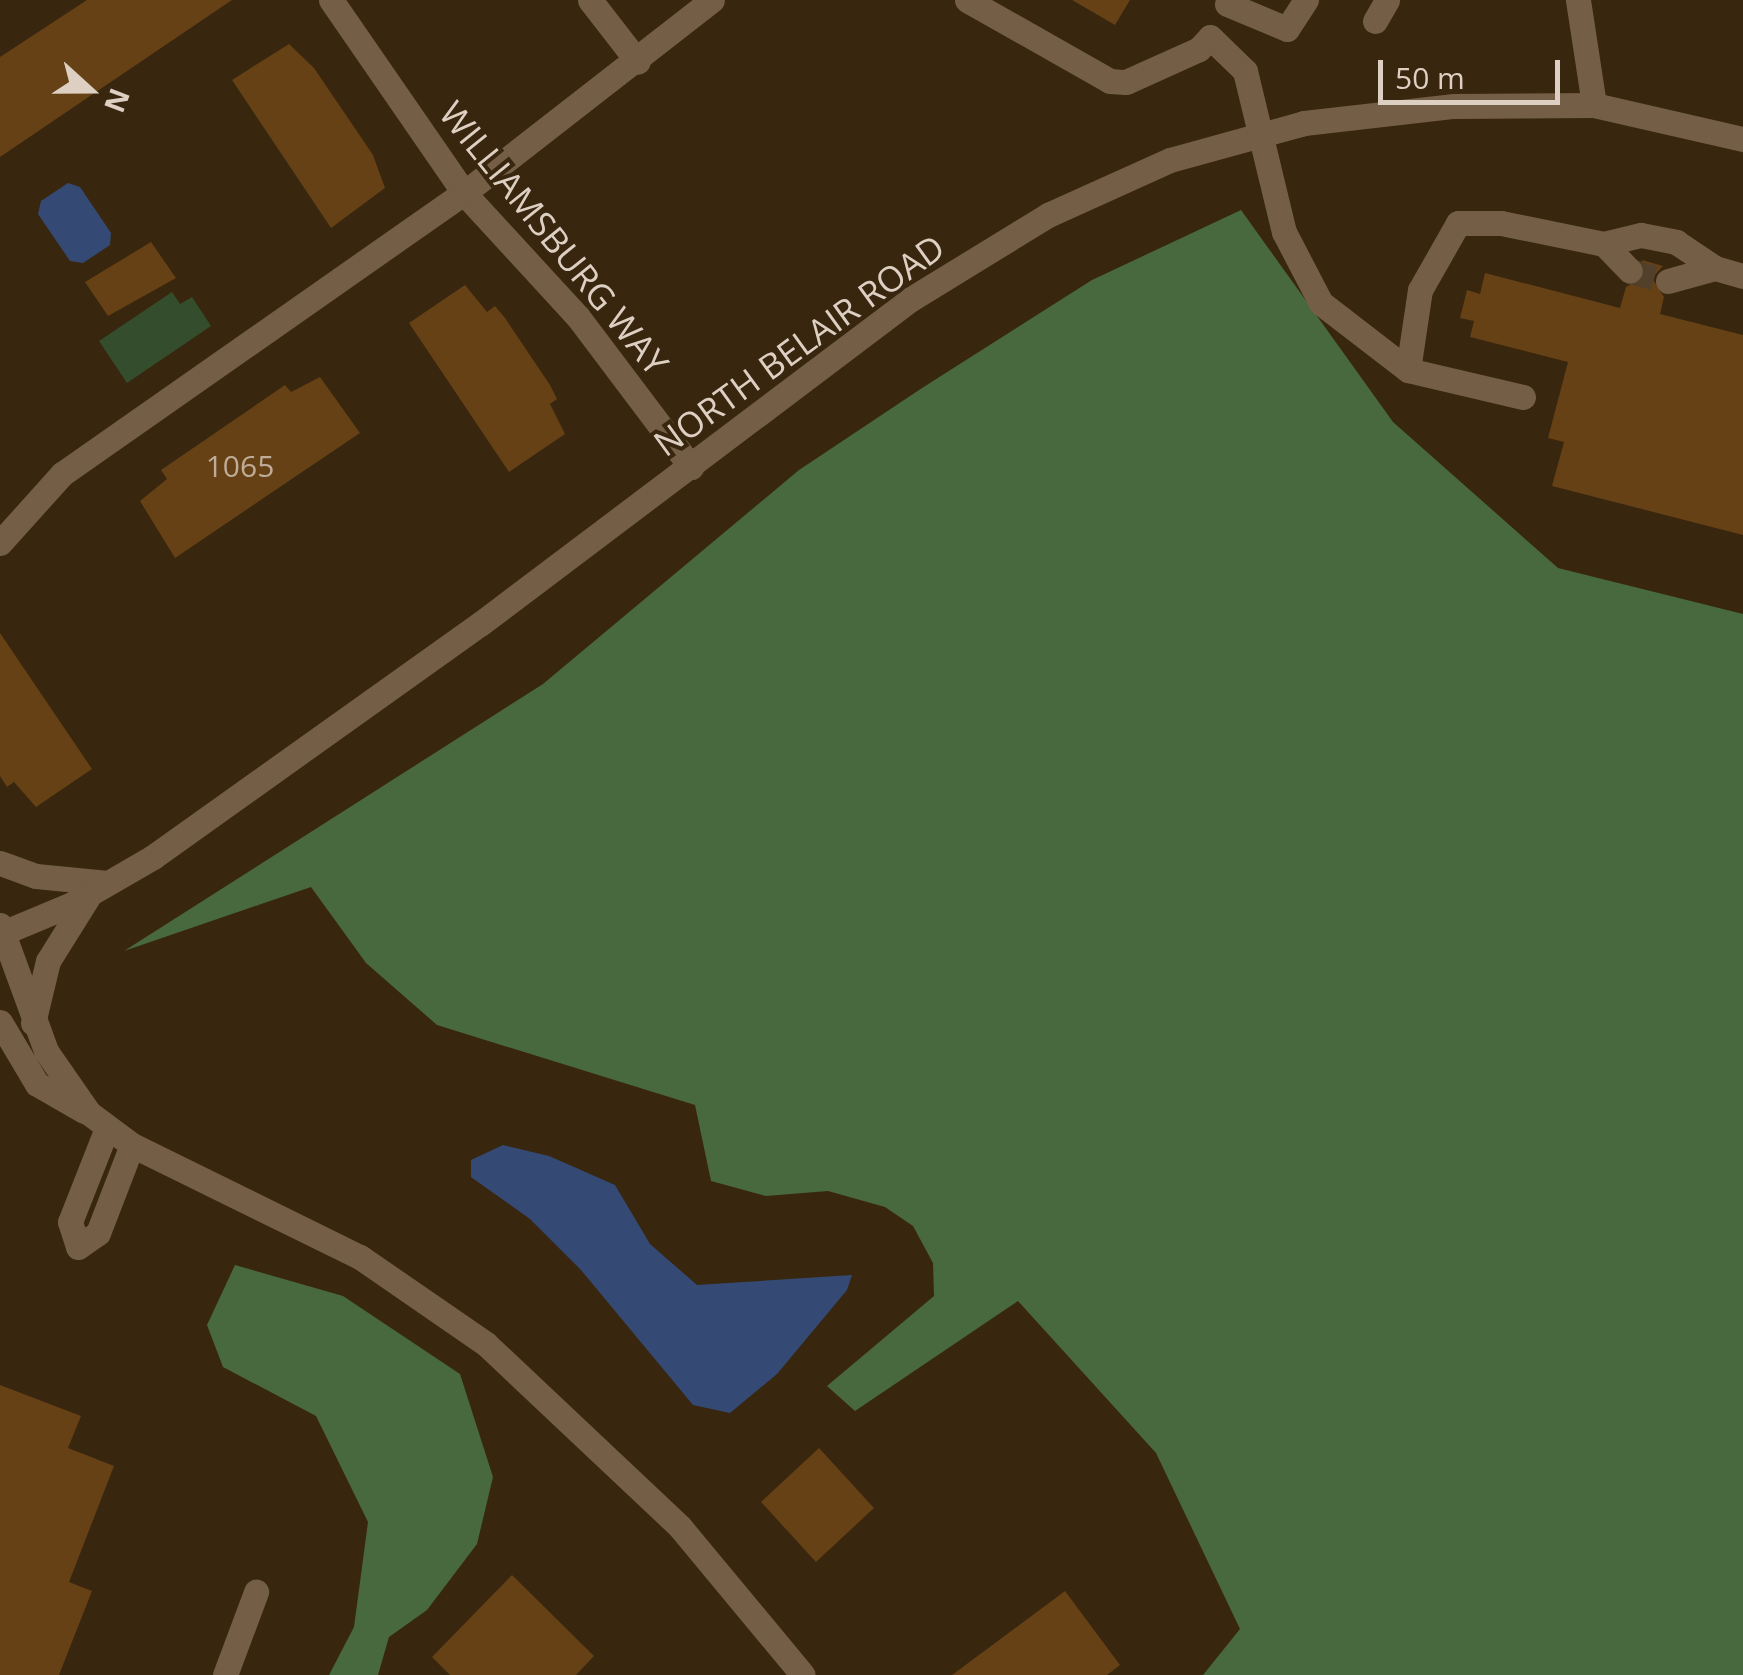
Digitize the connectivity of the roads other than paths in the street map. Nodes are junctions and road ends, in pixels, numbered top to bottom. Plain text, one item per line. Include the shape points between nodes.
1 (331, 0) edge
2 (590, 0) edge
3 (712, 0) edge
4 (967, 0) edge
5 (1306, 0) edge
6 (1578, 0) edge
7 (1228, 2) edge
8 (1210, 37) junction
9 (638, 62) junction
10 (1594, 106) junction
11 (1262, 134) junction
12 (1743, 139) edge
13 (464, 193) junction
14 (1604, 244) junction
15 (1715, 268) junction
16 (1630, 271) tunnel mouth
17 (1743, 276) edge
18 (1668, 281) tunnel mouth
19 (1408, 370) junction
20 (1523, 397) dead end
21 (691, 467) junction
22 (0, 543) edge
23 (0, 863) edge
24 (100, 888) junction
25 (1, 931) edge
26 (33, 1023) junction
27 (2, 1030) edge
28 (98, 1120) junction
29 (132, 1145) junction
30 (256, 1592) dead end
31 (225, 1675) edge
32 (803, 1675) edge

1 - 13 street, WILLIAMSBURG WAY
2 - 9 street
3 - 9 street
4 - 8 street via 1110,82 1141,75
5 - 7 street via 1287,29
6 - 10 street
7 - 8 street
8 - 11 street via 1245,71
9 - 13 street
10 - 11 street, NORTH BELAIR ROAD via 1454,106
10 - 12 street, NORTH BELAIR ROAD
11 - 19 street via 1284,232 1321,303
11 - 21 street, NORTH BELAIR ROAD via 1170,160 1048,215 911,299
13 - 21 street, WILLIAMSBURG WAY via 578,316
13 - 22 street via 62,474
14 - 15 street via 1659,238
14 - 16 street
14 - 19 street via 1502,223 1458,223 1420,290
15 - 17 street
15 - 18 street
19 - 20 street
21 - 24 street, NORTH BELAIR ROAD via 266,778
23 - 24 street
24 - 25 street, NORTH BELAIR ROAD
24 - 26 street via 48,960
25 - 26 street
26 - 28 street
27 - 28 street via 37,1084
28 - 29 street
28 - 29 street via 70,1222 78,1248 98,1233
29 - 32 street via 360,1257 486,1344 680,1527
30 - 31 street

